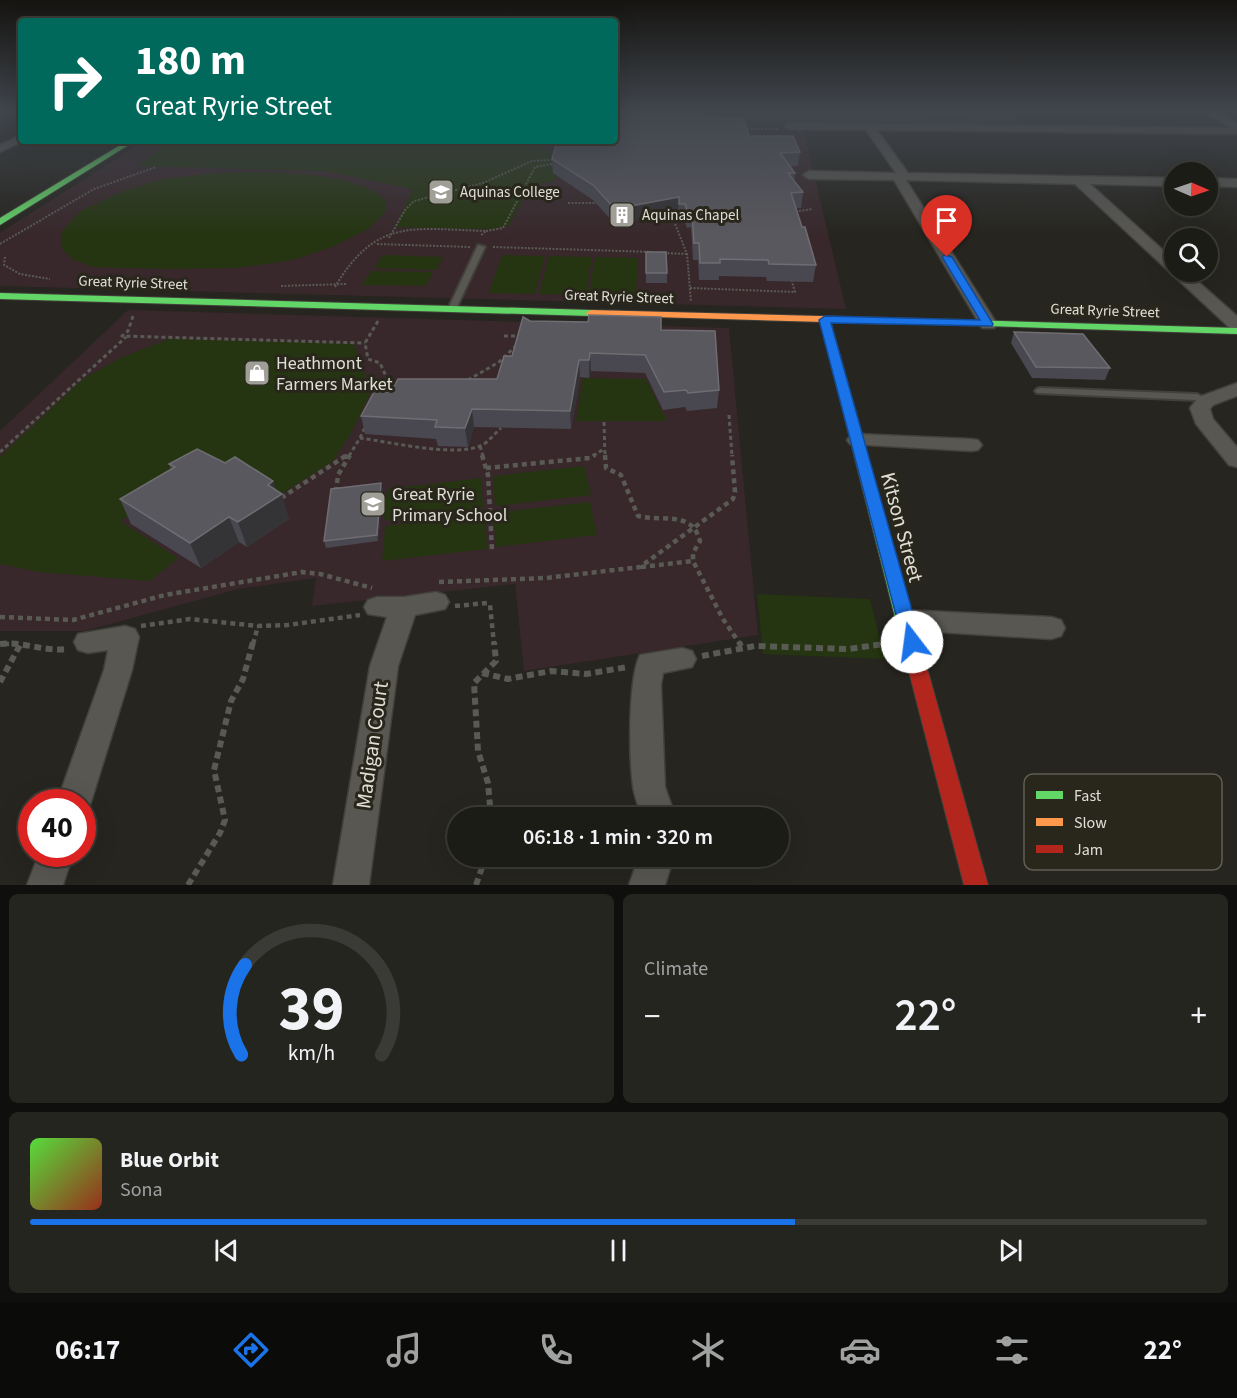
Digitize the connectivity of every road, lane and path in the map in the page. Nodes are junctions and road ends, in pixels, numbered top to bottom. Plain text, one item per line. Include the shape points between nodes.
1 (112, 153) edge
2 (886, 153) edge
3 (553, 160) edge
4 (560, 163) edge
5 (156, 167) dead end
6 (807, 175) dead end
7 (902, 177) junction
8 (1078, 180) junction
9 (1164, 182) edge
10 (1218, 182) edge
11 (1237, 183) edge
12 (666, 202) edge
13 (568, 203) dead end
14 (603, 203) edge
15 (812, 209) dead end
16 (652, 212) edge
17 (640, 216) edge
18 (665, 216) junction
19 (671, 216) junction
20 (790, 218) edge
21 (0, 222) edge
22 (486, 231) junction
23 (392, 232) junction
24 (389, 238) dead end
25 (477, 238) dead end
26 (0, 244) edge
27 (377, 244) dead end
28 (485, 250) joint
29 (468, 252) dead end
30 (687, 254) junction
31 (1164, 259) edge
32 (790, 273) edge
33 (1190, 282) edge
34 (690, 288) junction
35 (334, 289) dead end
36 (0, 296) edge
37 (691, 306) dead end
38 (452, 309) junction
39 (138, 311) dead end
40 (383, 316) dead end
41 (825, 320) junction
42 (988, 324) junction
43 (1237, 325) edge
44 (524, 330) edge
45 (1237, 331) edge
46 (127, 336) junction
47 (504, 336) dead end
48 (522, 336) junction
49 (529, 336) edge
50 (365, 343) junction
51 (388, 382) junction
52 (466, 382) edge
53 (1237, 389) edge
54 (383, 391) edge
55 (1040, 391) dead end
56 (403, 392) edge
57 (1206, 401) junction
58 (729, 415) dead end
59 (369, 419) edge
60 (604, 422) dead end
61 (501, 428) dead end
62 (360, 438) junction
63 (857, 440) junction
64 (971, 445) dead end
65 (480, 446) junction
66 (605, 448) junction
67 (0, 452) edge
68 (348, 455) junction
69 (1237, 460) edge
70 (486, 468) junction
71 (336, 493) edge
72 (278, 500) edge
73 (695, 527) junction
74 (492, 549) dead end
75 (693, 561) junction
76 (640, 567) junction
77 (432, 593) junction
78 (386, 601) junction
79 (0, 617) edge
80 (906, 620) junction
81 (258, 626) junction
82 (1051, 628) dead end
83 (125, 637) junction
84 (88, 642) joint
85 (0, 644) edge
86 (885, 644) dead end
87 (20, 645) junction
88 (741, 646) junction
89 (682, 659) joint
90 (650, 663) junction
91 (481, 673) junction
92 (0, 682) edge
93 (78, 789) edge
94 (490, 807) edge
95 (655, 807) edge
96 (51, 867) edge
97 (482, 867) edge
98 (653, 867) edge
99 (45, 885) edge
100 (188, 885) edge
101 (351, 885) edge
102 (476, 885) edge
103 (647, 885) edge
104 (975, 885) edge

1 - 21 main road
2 - 7 street
3 - 23 path via 532,161 483,183 414,201
4 - 22 path via 535,167 503,228
5 - 26 path via 80,196
6 - 7 street
7 - 8 street
7 - 42 street
8 - 9 street
8 - 31 street
10 - 11 street
12 - 19 path
13 - 14 path
15 - 20 path via 787,213
16 - 18 path
17 - 18 path
18 - 19 path
19 - 30 path
22 - 23 path
22 - 25 path
23 - 24 path
23 - 35 path via 358,253
27 - 29 path via 471,247
28 - 30 path via 499,246
28 - 38 lane
30 - 34 path
32 - 34 path via 795,292
33 - 43 street
34 - 37 path
36 - 38 main road, Great Ryrie Street
38 - 41 main road, Great Ryrie Street
39 - 46 path via 122,336
40 - 50 path
41 - 42 main road, Great Ryrie Street
41 - 63 main road, Kitson Street
42 - 45 main road, Great Ryrie Street
44 - 48 path
46 - 50 path
46 - 67 path
47 - 48 path
48 - 49 path
48 - 52 path via 502,362
50 - 51 path via 368,359 380,363
51 - 54 path
51 - 56 path
53 - 57 street
55 - 57 lane via 1197,397
57 - 69 street via 1200,408 1203,420
58 - 73 path via 735,494
59 - 62 path
60 - 66 path
61 - 65 path
62 - 65 path via 451,449
62 - 68 path
63 - 64 street
63 - 80 main road, Kitson Street
65 - 70 path
66 - 70 path via 590,458
66 - 73 path via 606,469 621,475 638,516 680,519
68 - 71 path via 338,475
68 - 72 path
70 - 74 path
73 - 75 path via 700,538
73 - 76 path
75 - 76 path
75 - 88 path
76 - 77 path
77 - 78 street
77 - 91 path via 458,607 490,605 496,660
78 - 79 path via 355,586 302,572 165,595 73,620
78 - 81 path via 360,615
78 - 101 street, Madigan Court via 384,666
80 - 82 street
80 - 104 main road, Kitson Street
81 - 83 path via 190,619 130,628
81 - 100 path via 243,679 231,701 214,770 225,819
83 - 84 street
83 - 93 street
84 - 87 path via 65,650
85 - 87 path
86 - 88 path via 855,651
87 - 92 path
88 - 89 path
89 - 90 street
90 - 91 path via 586,674 550,670 508,679
90 - 95 street via 646,684 649,787
91 - 94 path via 474,683 473,695 478,751 488,783
96 - 99 street
97 - 102 path
98 - 103 street

